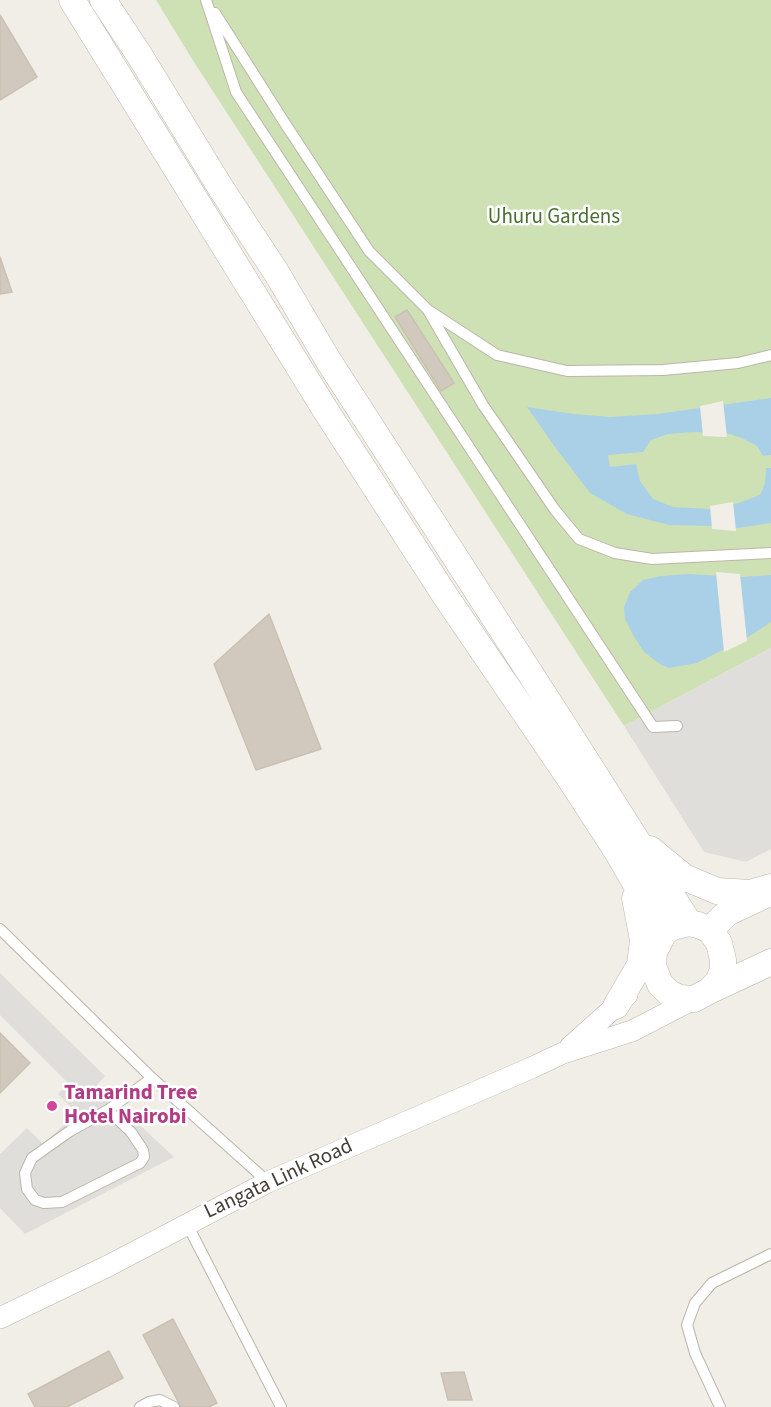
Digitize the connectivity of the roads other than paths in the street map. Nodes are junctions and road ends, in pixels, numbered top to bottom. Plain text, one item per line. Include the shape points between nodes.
1 (72, 0) edge
2 (103, 0) edge
3 (112, 40) junction
4 (428, 309) junction
5 (771, 355) edge
6 (771, 553) edge
7 (677, 726) dead end
8 (625, 843) junction
9 (771, 887) edge
10 (771, 893) edge
11 (699, 926) junction
12 (0, 929) edge
13 (664, 933) junction
14 (771, 962) edge
15 (653, 966) junction
16 (701, 995) junction
17 (616, 1006) junction
18 (562, 1053) junction
19 (152, 1078) junction
20 (108, 1110) junction
21 (268, 1182) junction
22 (187, 1224) junction
23 (771, 1254) edge
24 (0, 1318) edge
25 (140, 1407) edge
26 (174, 1407) edge
27 (281, 1407) edge
28 (720, 1407) edge

1 - 3 street
2 - 3 street
3 - 8 street via 190,137 328,360 568,732
4 - 5 lane via 497,355 567,371 663,370 738,363
4 - 6 lane via 483,405 579,539 615,553 652,559
4 - 7 lane via 369,251 206,0 236,92 653,727
8 - 9 street via 717,891 750,893
8 - 11 street
8 - 13 street
8 - 17 street via 643,940 640,965
10 - 11 street
11 - 13 street via 672,927
11 - 16 street via 719,943 723,960 718,982
12 - 19 lane
13 - 15 street via 654,952
14 - 16 street, Langata Link Road
15 - 16 street via 660,984 669,993 680,998
15 - 17 street, Langata Link Road
16 - 18 street, Langata Link Road via 632,1030
17 - 18 street, Langata Link Road
18 - 21 street, Langata Link Road
19 - 20 lane
19 - 21 lane
20 - 20 lane via 143,1150 140,1163 62,1202 35,1200 27,1189 25,1173 32,1158
21 - 22 street, Langata Link Road
22 - 24 street, Langata Link Road
22 - 27 lane
23 - 28 lane via 712,1283 695,1303 687,1325 695,1353
25 - 26 lane via 160,1400

